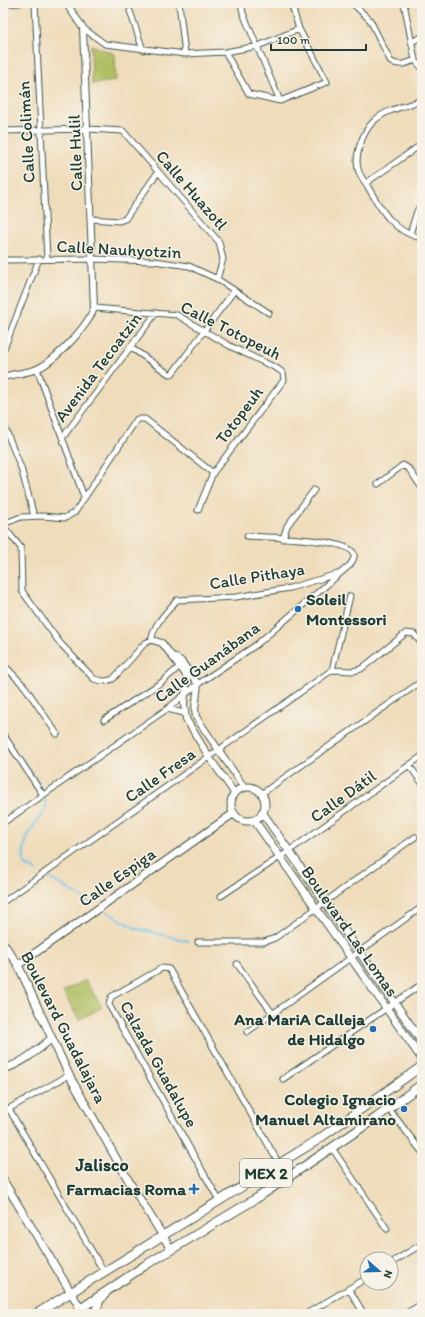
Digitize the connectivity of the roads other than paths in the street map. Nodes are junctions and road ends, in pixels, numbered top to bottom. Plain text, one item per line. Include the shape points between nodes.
1 (19, 3) edge
2 (35, 3) edge
3 (66, 3) edge
4 (241, 3) edge
5 (291, 3) edge
6 (352, 3) edge
7 (404, 3) edge
8 (3, 4) edge
9 (179, 4) edge
10 (130, 11) dead end
11 (83, 28) junction
12 (299, 29) junction
13 (422, 36) edge
14 (411, 42) junction
15 (258, 46) junction
16 (143, 50) junction
17 (225, 52) junction
18 (185, 54) junction
19 (415, 60) junction
20 (422, 68) edge
21 (422, 100) edge
22 (280, 101) junction
23 (88, 129) junction
24 (3, 130) edge
25 (40, 130) junction
26 (422, 144) edge
27 (158, 172) junction
28 (366, 183) junction
29 (422, 204) edge
30 (91, 219) junction
31 (410, 234) junction
32 (422, 238) edge
33 (92, 258) junction
34 (47, 259) junction
35 (3, 260) edge
36 (39, 260) junction
37 (217, 279) junction
38 (234, 291) junction
39 (94, 308) junction
40 (156, 313) junction
41 (269, 313) dead end
42 (204, 332) junction
43 (130, 347) junction
44 (3, 351) edge
45 (37, 369) junction
46 (283, 373) joint
47 (3, 376) edge
48 (3, 423) edge
49 (63, 437) junction
50 (213, 473) junction
51 (378, 484) dead end
52 (422, 488) edge
53 (314, 490) dead end
54 (84, 497) junction
55 (198, 510) dead end
56 (34, 516) junction
57 (3, 525) edge
58 (247, 536) dead end
59 (282, 539) junction
60 (340, 573) junction
61 (350, 596) dead end
62 (152, 640) junction
63 (422, 644) edge
64 (171, 655) junction
65 (3, 664) edge
66 (180, 666) junction
67 (332, 670) junction
68 (422, 681) edge
69 (198, 684) junction
70 (186, 693) junction
71 (167, 709) junction
72 (184, 713) junction
73 (104, 720) dead end
74 (3, 734) edge
75 (57, 734) dead end
76 (219, 751) junction
77 (422, 756) edge
78 (209, 758) junction
79 (409, 766) junction
80 (422, 783) edge
81 (244, 787) junction
82 (235, 794) junction
83 (261, 794) junction
84 (43, 795) junction
85 (262, 812) junction
86 (234, 813) junction
87 (254, 820) junction
88 (3, 823) edge
89 (415, 837) dead end
90 (289, 851) junction
91 (280, 858) junction
92 (221, 896) dead end
93 (3, 902) edge
94 (325, 902) junction
95 (422, 907) edge
96 (316, 908) junction
97 (198, 942) dead end
98 (3, 943) edge
99 (359, 951) junction
100 (352, 957) junction
101 (237, 964) dead end
102 (18, 965) junction
103 (422, 984) edge
104 (394, 1003) junction
105 (386, 1009) junction
106 (272, 1014) junction
107 (248, 1032) dead end
108 (51, 1039) junction
109 (422, 1042) edge
110 (422, 1059) edge
111 (422, 1066) edge
112 (3, 1069) edge
113 (69, 1076) junction
114 (283, 1079) dead end
115 (422, 1084) edge
116 (9, 1109) junction
117 (389, 1109) junction
118 (3, 1112) edge
119 (332, 1148) junction
120 (422, 1152) edge
121 (280, 1165) junction
122 (287, 1178) junction
123 (4, 1184) edge
124 (220, 1202) junction
125 (387, 1229) dead end
126 (162, 1236) junction
127 (422, 1244) edge
128 (171, 1249) junction
129 (399, 1258) edge
130 (104, 1272) junction
131 (359, 1283) edge
132 (109, 1288) junction
133 (349, 1289) junction
134 (72, 1293) junction
135 (422, 1304) edge
136 (82, 1312) edge
137 (36, 1314) edge
138 (73, 1314) edge
139 (95, 1314) edge
140 (306, 1314) edge
141 (364, 1314) edge
142 (405, 1314) edge

1 - 8 street
2 - 25 street, Calle Colimán
3 - 11 street
4 - 15 street
5 - 12 street
6 - 19 street via 370,20 391,62 405,64
7 - 14 street
9 - 18 street
10 - 16 street
11 - 16 street via 105,44
11 - 23 street, Calle Hulil
12 - 15 street
12 - 22 street via 327,82
13 - 14 street
14 - 19 street
15 - 17 street
15 - 22 street
16 - 18 street
17 - 18 street
17 - 22 street via 249,94
19 - 20 street
21 - 28 street via 381,115 373,122 357,156 358,171
23 - 25 street
23 - 27 street, Calle Huazotl via 125,132
23 - 30 street, Calle Hulil
24 - 25 street
25 - 34 street, Calle Colimán
26 - 28 street
27 - 30 street via 125,219
27 - 37 street, Calle Huazotl via 219,242 223,259
28 - 31 street via 380,208 396,227
29 - 31 street via 417,211
30 - 33 street, Calle Hulil
31 - 32 street
33 - 34 street, Calle Nauhyotzin
33 - 37 street, Calle Nauhyotzin via 154,261 189,266
33 - 39 street, Calle Hulil
34 - 36 street, Calle Nauhyotzin
35 - 36 street, Calle Nauhyotzin
36 - 44 street
37 - 38 street, Calle Nauhyotzin
38 - 41 street, Calle Nauhyotzin
38 - 42 street
39 - 40 street, Calle Totopeuh
39 - 45 street via 88,320 55,358
40 - 42 street, Calle Totopeuh via 183,317
40 - 43 street, Avenida Tecoatzin
42 - 43 street via 171,375
42 - 46 street, Calle Totopeuh
43 - 49 street, Avenida Tecoatzin
45 - 47 street
45 - 49 street
46 - 50 street, Totopeuh via 284,380
48 - 56 street via 21,468
49 - 54 street
50 - 54 street via 145,419 140,418
50 - 55 street, Totopeuh
51 - 52 street via 403,465 409,469
53 - 59 street via 287,526
54 - 56 street via 75,512 65,518
56 - 57 street via 18,518
57 - 62 street via 21,548 22,591 60,643 94,679 113,679 145,643
58 - 59 street, Calle Guanábana
59 - 60 street, Calle Guanábana via 319,540 345,546 354,554 354,559
60 - 62 street, Calle Pithaya via 290,588 236,597 177,600 158,624
60 - 69 street, Calle Guanábana via 256,645
61 - 67 street
62 - 64 street via 162,643
63 - 67 street via 414,634 406,633 361,669
64 - 66 street
64 - 69 street via 181,661
65 - 75 street via 25,687
66 - 70 street via 187,677
66 - 73 street via 162,682
67 - 76 street, Calle Fresa
68 - 83 street
69 - 70 street, Calle Guanábana
69 - 76 street via 196,717
70 - 71 street, Calle Guanábana
70 - 72 street
71 - 72 street
71 - 84 street, Calle Guanábana
72 - 78 street
74 - 84 street
76 - 78 street, Calle Fresa
76 - 81 street
77 - 79 street, Calle Dátil
78 - 82 street
78 - 93 street, Calle Fresa
79 - 80 street
79 - 90 street, Calle Dátil
81 - 82 main road
81 - 83 main road via 251,787
82 - 86 main road via 232,800
83 - 85 main road via 265,806
84 - 88 street, Calle Guanábana
85 - 87 main road
85 - 90 main road, Boulevard Las Lomas
86 - 87 main road via 243,820
86 - 102 main road, Calle Espiga
87 - 91 main road, Boulevard Las Lomas
89 - 94 street
90 - 91 street, Calle Dátil
90 - 94 main road, Boulevard Las Lomas
91 - 92 street, Calle Dátil
91 - 96 main road, Boulevard Las Lomas
94 - 96 street
94 - 99 main road, Boulevard Las Lomas
95 - 99 street
96 - 97 street via 275,938 264,942
96 - 100 main road, Boulevard Las Lomas
98 - 102 main road, Boulevard Guadalajara
99 - 100 street
99 - 104 main road, Boulevard Las Lomas
100 - 105 main road, Boulevard Las Lomas
100 - 106 street
101 - 106 street
102 - 108 main road, Boulevard Guadalajara
103 - 104 street
104 - 105 street
104 - 109 main road, Boulevard Las Lomas
105 - 110 main road, Boulevard Las Lomas
105 - 114 street
106 - 107 street
108 - 112 main road via 32,1055 14,1066
108 - 113 main road, Boulevard Guadalajara
111 - 121 main road, MEX 2
113 - 116 street
113 - 126 main road, Boulevard Guadalajara
115 - 117 main road, MEX 2
116 - 118 street
116 - 130 street
117 - 119 main road, MEX 2
117 - 120 street
119 - 122 main road, MEX 2
119 - 125 street
121 - 122 street, Calzada Guadalupe
121 - 124 main road, MEX 2
121 - 124 street, Calzada Guadalupe via 169,969 162,968 111,997 109,1005
122 - 128 main road, MEX 2
123 - 134 main road
124 - 126 main road, MEX 2
126 - 128 main road, Boulevard Guadalajara
126 - 130 main road, MEX 2
127 - 129 street
128 - 132 main road, MEX 2
130 - 134 main road, MEX 2
131 - 133 street
132 - 136 main road, MEX 2
132 - 139 main road via 99,1301
133 - 140 street
133 - 141 street
134 - 136 main road
134 - 137 main road, MEX 2
135 - 142 street
136 - 138 main road, MEX 2

